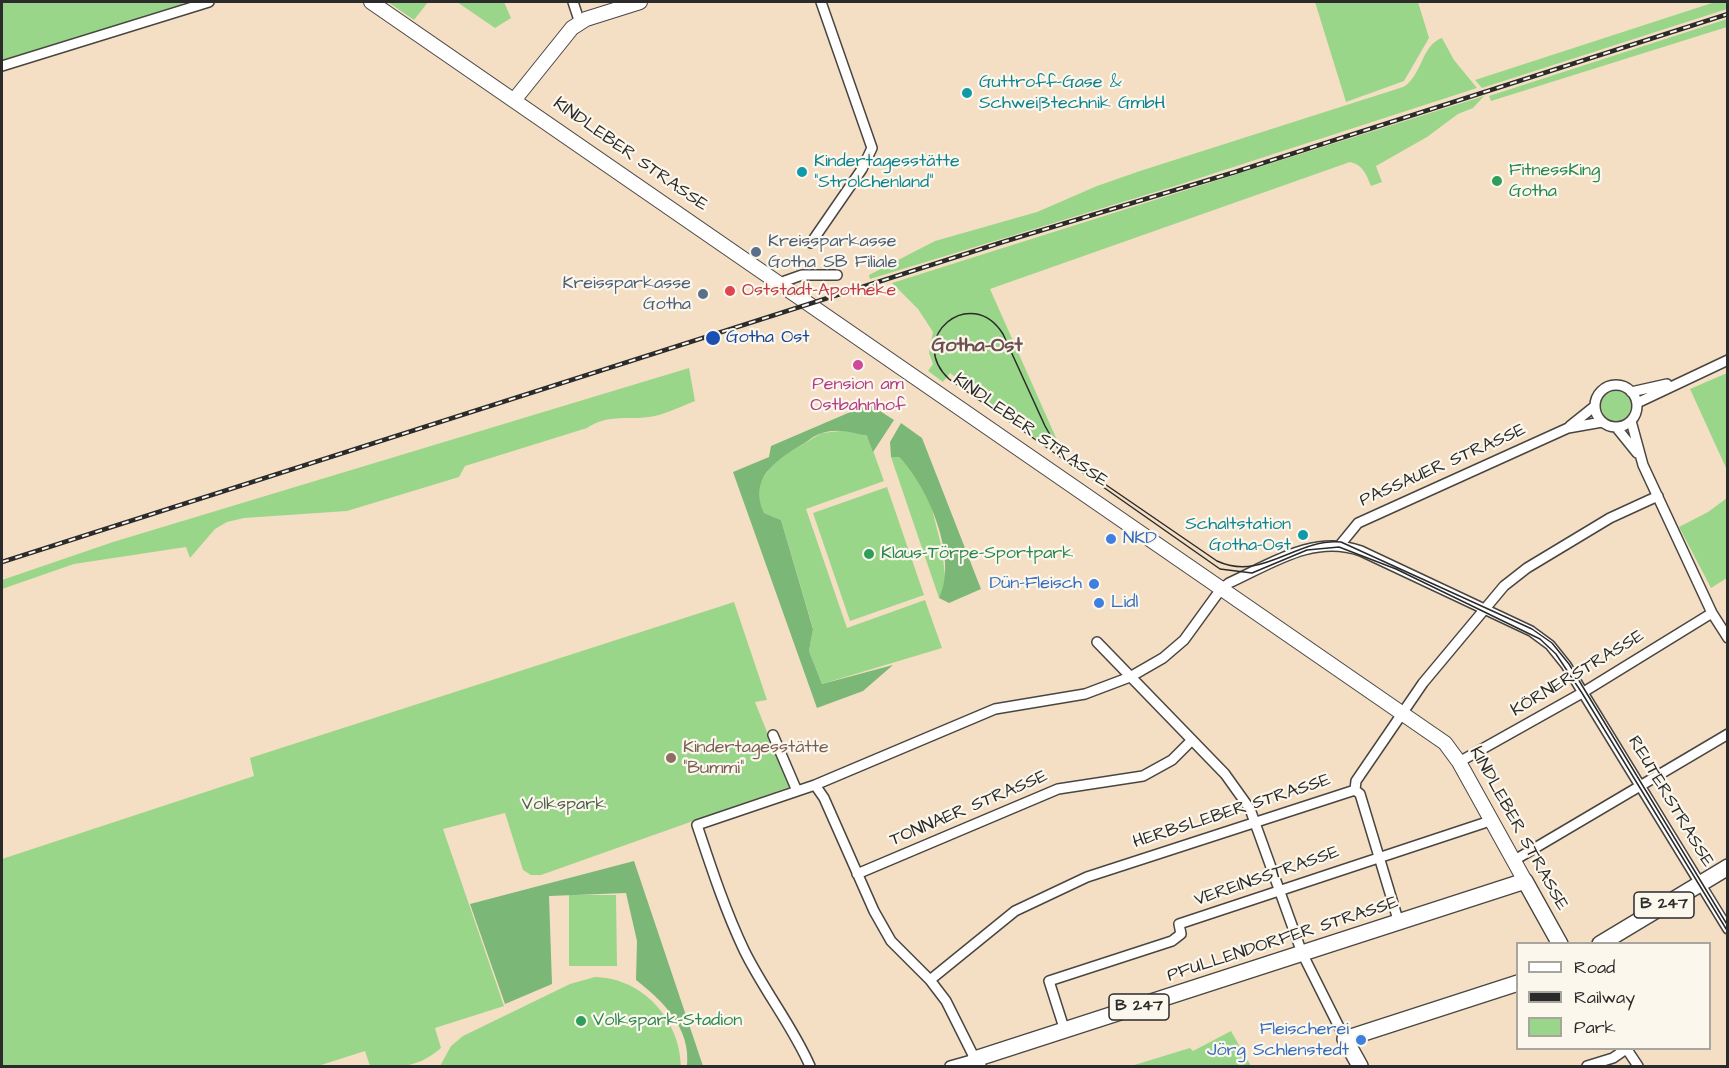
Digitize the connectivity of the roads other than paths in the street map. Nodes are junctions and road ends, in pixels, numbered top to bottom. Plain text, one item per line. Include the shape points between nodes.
1 (209, 2) edge
2 (371, 2) edge
3 (573, 2) edge
4 (640, 2) edge
5 (821, 2) edge
6 (580, 22) junction
7 (2, 66) edge
8 (515, 99) junction
9 (811, 243) dead end
10 (837, 276) dead end
11 (785, 281) dead end
12 (1728, 360) edge
13 (1678, 381) junction
14 (1631, 392) junction
15 (1637, 403) junction
16 (1595, 406) junction
17 (1631, 421) junction
18 (1602, 422) junction
19 (1616, 427) junction
20 (1568, 428) junction
21 (1640, 457) junction
22 (1658, 496) junction
23 (1340, 544) junction
24 (1221, 589) junction
25 (1485, 609) junction
26 (1712, 613) junction
27 (1728, 639) edge
28 (1097, 642) dead end
29 (1130, 678) junction
30 (1583, 692) junction
31 (1403, 714) junction
32 (1728, 734) edge
33 (773, 735) dead end
34 (1191, 741) junction
35 (1459, 762) junction
36 (815, 785) junction
37 (1640, 786) junction
38 (1355, 790) junction
39 (797, 791) junction
40 (1256, 821) junction
41 (1490, 821) junction
42 (1380, 857) junction
43 (1513, 861) junction
44 (1728, 867) edge
45 (857, 874) junction
46 (1525, 881) junction
47 (1700, 884) junction
48 (1281, 890) junction
49 (1399, 923) junction
50 (1728, 929) edge
51 (1559, 942) edge
52 (1603, 942) edge
53 (1302, 954) junction
54 (930, 980) junction
55 (1516, 984) edge
56 (1065, 1031) junction
57 (1345, 1039) junction
58 (1625, 1050) edge
59 (1627, 1050) edge
60 (976, 1063) edge
61 (810, 1066) edge
62 (950, 1066) edge
63 (1360, 1066) edge
64 (1587, 1066) edge
65 (1638, 1066) edge

1 - 7 street
2 - 8 main road, KINDLEBER STRASSE
3 - 6 street
4 - 6 main road
5 - 9 street via 872,148
6 - 8 main road via 565,35
8 - 24 main road, KINDLEBER STRASSE
10 - 11 street via 808,274
12 - 13 street
13 - 14 street
13 - 15 street
14 - 15 street
14 - 16 street via 1620,386 1607,387
15 - 17 street
16 - 18 street
16 - 20 street, PASSAUER STRASSE
17 - 19 street
17 - 21 street
18 - 19 street
18 - 20 street, PASSAUER STRASSE
19 - 21 street
20 - 23 street, PASSAUER STRASSE via 1358,523
21 - 22 street
22 - 25 street, HERBSLEBER STRASSE via 1610,518 1527,568 1504,586
22 - 26 street
23 - 24 street via 1307,548
23 - 25 street, REUTERSTRASSE
24 - 29 street via 1184,640
24 - 31 main road, KINDLEBER STRASSE
25 - 30 street, REUTERSTRASSE via 1542,637
25 - 31 street, HERBSLEBER STRASSE via 1448,650
26 - 27 street
26 - 30 street, KÖRNERSTRASSE
28 - 29 street
29 - 34 street
29 - 36 street via 1085,694 995,710
30 - 35 street, KÖRNERSTRASSE
30 - 37 street, REUTERSTRASSE
31 - 35 main road, KINDLEBER STRASSE via 1445,743
31 - 38 street, HERBSLEBER STRASSE via 1356,781
32 - 37 street
33 - 39 street
34 - 40 street via 1230,780
34 - 45 street, TONNAER STRASSE via 1172,760 1143,776 1058,789
35 - 41 main road, KINDLEBER STRASSE
36 - 39 street
36 - 45 street
37 - 43 street
37 - 47 street, REUTERSTRASSE
38 - 40 street, HERBSLEBER STRASSE
38 - 42 street via 1360,794
39 - 61 street via 697,825 720,894 745,951
40 - 48 street
40 - 54 street, HERBSLEBER STRASSE via 1087,877 1023,907
41 - 42 street, VEREINSSTRASSE
41 - 43 main road, KINDLEBER STRASSE
42 - 48 street, VEREINSSTRASSE
42 - 49 street
43 - 46 main road, KINDLEBER STRASSE
44 - 47 main road, B 247
45 - 54 street via 891,940
46 - 49 main road, PFULLENDORFER STRASSE / B 247
46 - 51 main road, KINDLEBER STRASSE
47 - 50 street, REUTERSTRASSE
47 - 52 main road, B 247
48 - 53 street
48 - 56 street, VEREINSSTRASSE via 1179,924 1181,934 1172,941 1049,981
49 - 53 main road, PFULLENDORFER STRASSE / B 247
53 - 56 main road, PFULLENDORFER STRASSE / B 247
53 - 57 street
54 - 60 street via 946,1001
55 - 57 main road
56 - 60 main road, PFULLENDORFER STRASSE / B 247
57 - 63 main road
58 - 64 street
59 - 65 street
60 - 62 street, PFULLENDORFER STRASSE

